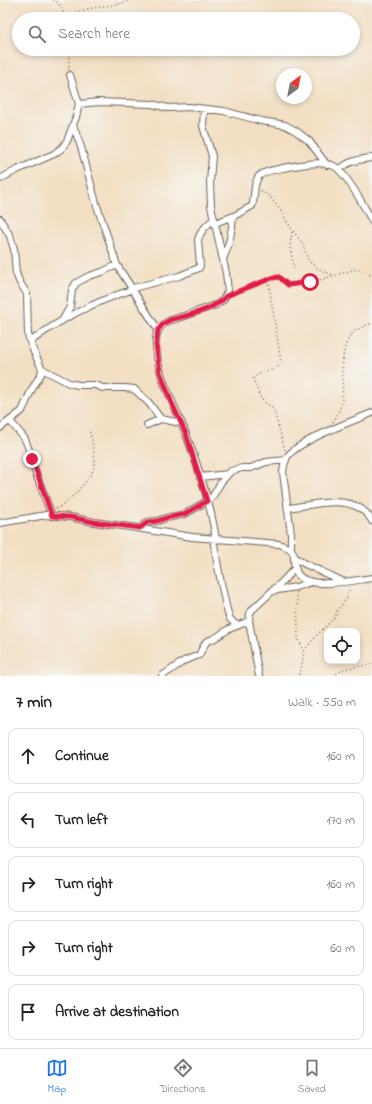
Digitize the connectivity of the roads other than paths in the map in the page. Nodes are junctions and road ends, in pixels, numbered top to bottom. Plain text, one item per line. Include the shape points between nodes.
1 (70, 76) road end
2 (79, 104) junction
3 (204, 109) junction
4 (73, 125) junction
5 (372, 158) edge
6 (327, 164) junction
7 (339, 170) junction
8 (0, 179) edge
9 (233, 216) junction
10 (0, 219) edge
11 (214, 221) junction
12 (372, 221) edge
13 (223, 259) junction
14 (117, 265) junction
15 (133, 289) junction
16 (63, 319) junction
17 (158, 330) junction
18 (30, 342) junction
19 (42, 369) junction
20 (372, 413) edge
21 (161, 419) junction
22 (10, 421) junction
23 (181, 423) junction
24 (147, 425) dead end
25 (0, 428) edge
26 (286, 458) junction
27 (228, 474) junction
28 (200, 477) junction
29 (207, 501) junction
30 (288, 508) junction
31 (52, 514) junction
32 (372, 521) edge
33 (0, 523) edge
34 (140, 528) junction
35 (215, 539) junction
36 (291, 549) junction
37 (295, 558) junction
38 (295, 568) junction
39 (372, 578) edge
40 (344, 581) junction
41 (311, 582) junction
42 (272, 591) junction
43 (249, 621) junction
44 (237, 626) junction
45 (162, 676) edge
46 (259, 676) edge

1 - 2 street
2 - 3 street via 152,104 168,108
2 - 4 street
3 - 6 street via 285,125 309,141
3 - 11 street via 203,126 212,156 209,193
4 - 8 street via 67,141 54,154
4 - 14 street
5 - 7 street via 356,160
6 - 7 street
6 - 9 street via 294,166 265,173 260,176 254,188 252,206
7 - 12 street
9 - 11 street
9 - 13 street via 227,251
10 - 18 street via 10,236 16,272 27,294
11 - 13 street
11 - 15 street via 202,231 198,240 199,268
13 - 17 street via 228,290 223,300 216,305 170,320
14 - 15 street
14 - 16 street via 76,283 72,290 70,307
15 - 16 street
15 - 17 street
16 - 18 street
17 - 23 street via 156,345 160,372
18 - 19 street
19 - 21 street via 78,385 134,389
19 - 22 street via 22,411
20 - 26 street via 330,431 294,450
21 - 23 street
21 - 24 street
22 - 25 street
22 - 31 street via 25,439 30,450 35,471
23 - 28 street
26 - 27 street via 234,470
26 - 30 street via 283,472
27 - 28 street
27 - 29 street
28 - 29 street
29 - 34 street via 185,514 148,522
29 - 35 street via 214,524
30 - 32 street via 342,502 364,510
30 - 36 street
31 - 33 street
31 - 34 street
34 - 35 street
35 - 36 street via 280,544
35 - 44 street via 219,576 227,610 230,619
36 - 37 street
37 - 38 street
37 - 40 street
38 - 41 street via 300,577
38 - 42 street
39 - 40 street
40 - 41 street
41 - 42 street
42 - 43 street via 253,609
43 - 44 street
43 - 46 street
44 - 45 street via 206,642 199,655 184,661

